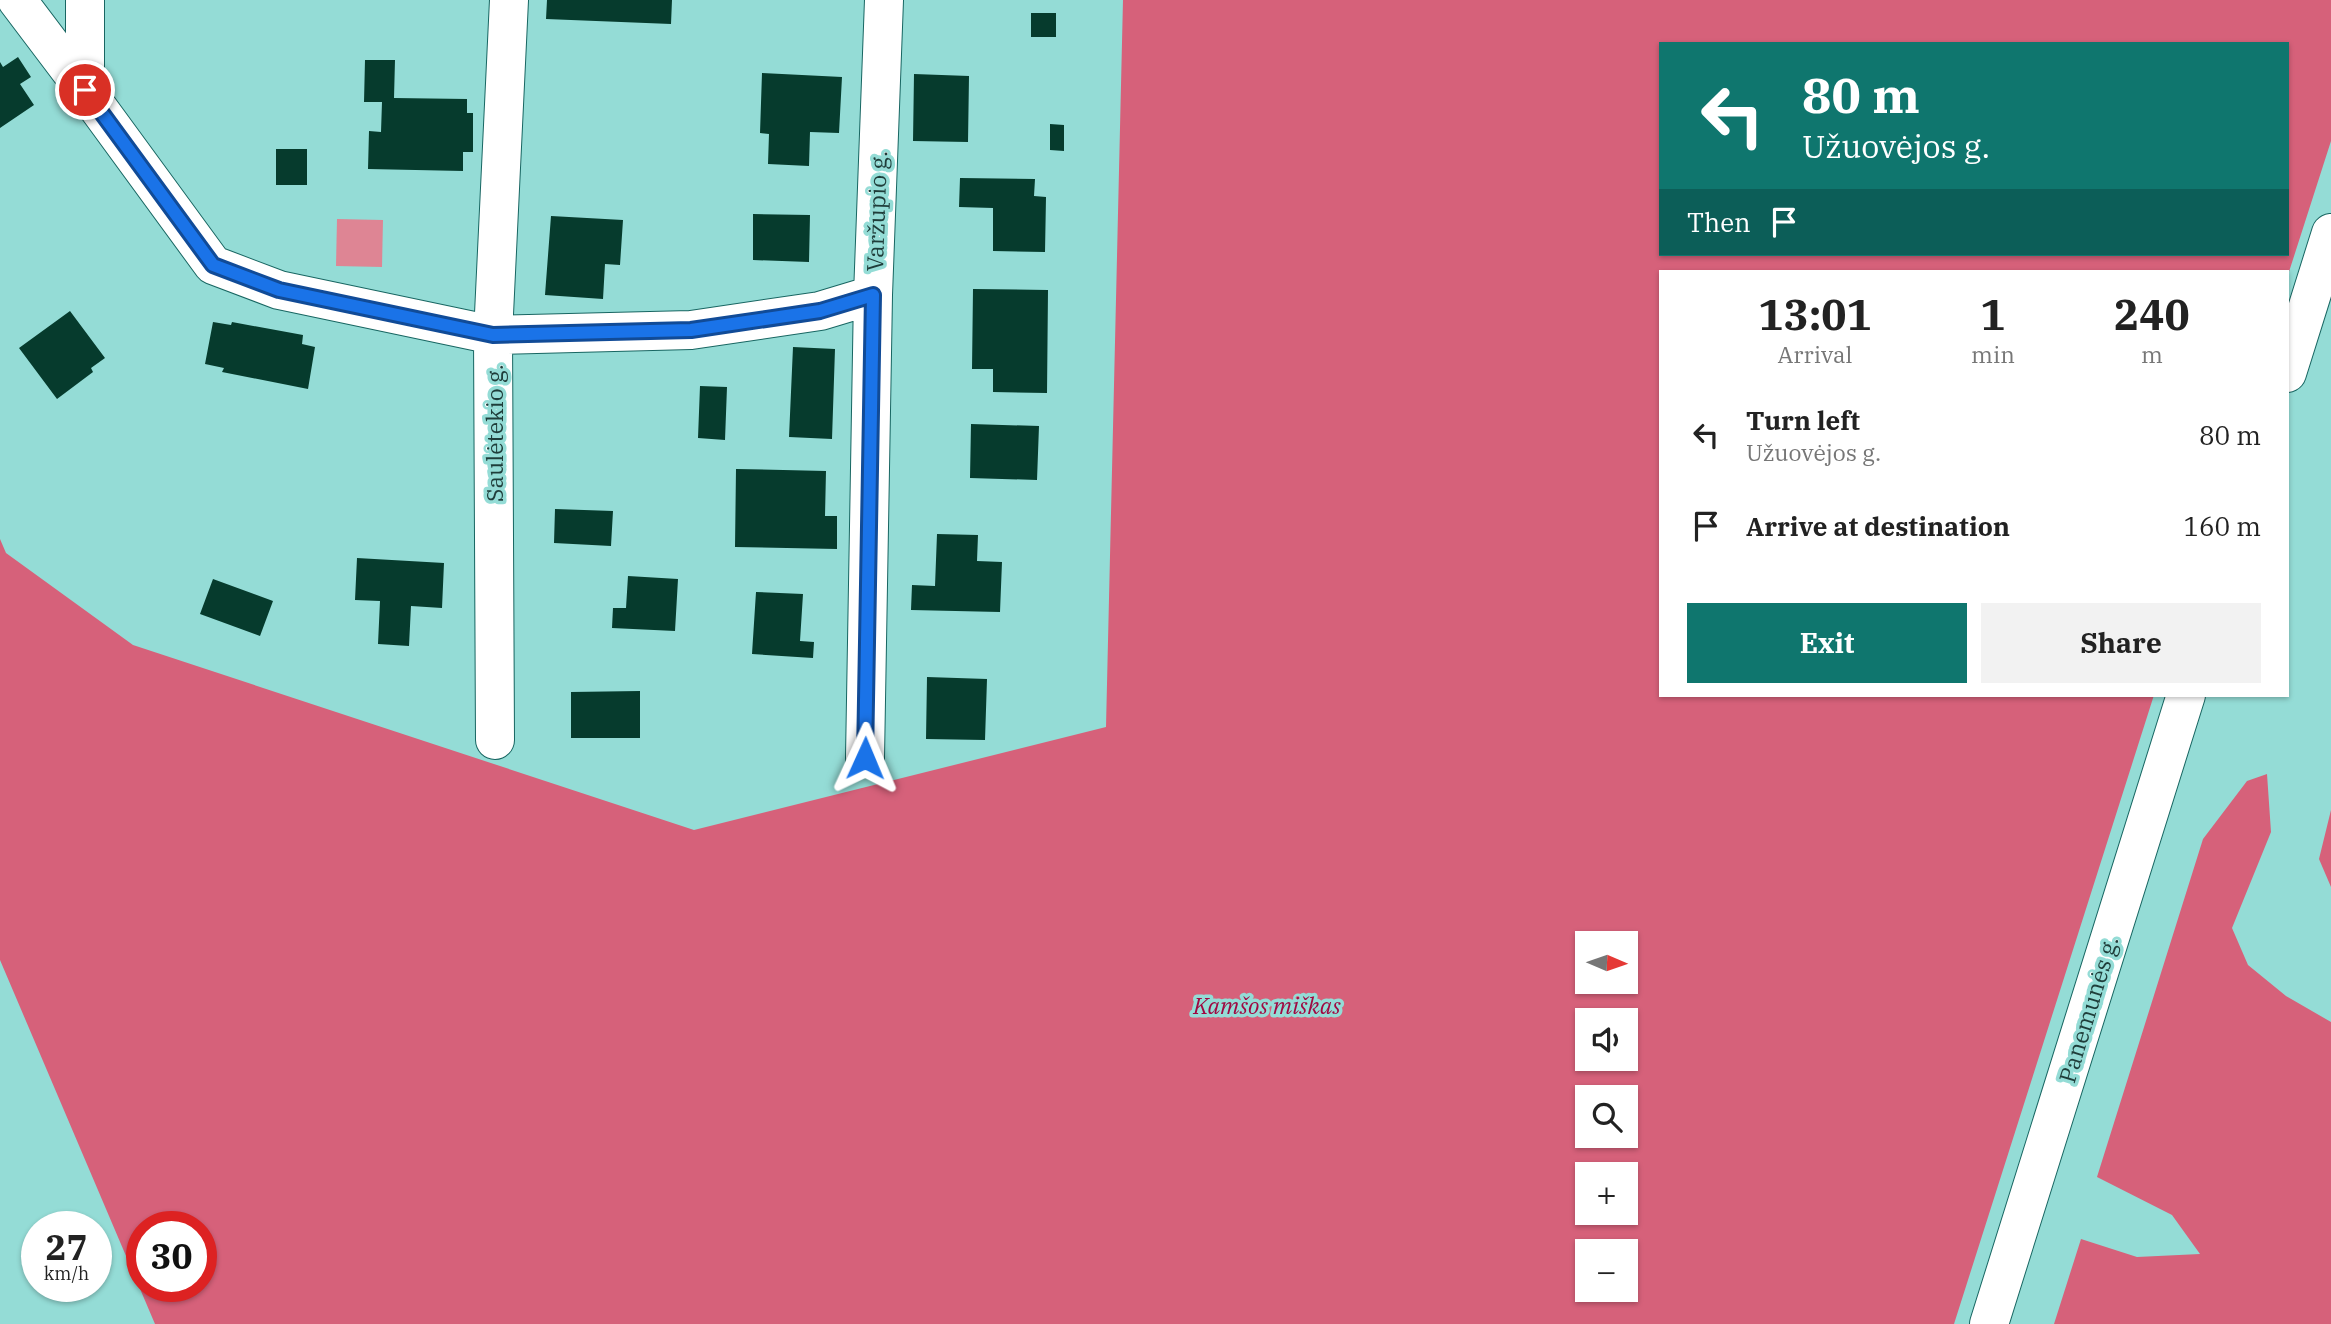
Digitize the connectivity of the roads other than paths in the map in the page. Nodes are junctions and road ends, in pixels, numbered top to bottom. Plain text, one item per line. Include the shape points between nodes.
1 (17, 0) edge
2 (85, 0) edge
3 (509, 0) edge
4 (884, 0) edge
5 (85, 90) junction
6 (2331, 233) edge
7 (873, 295) junction
8 (493, 335) junction
9 (2289, 367) edge
10 (2185, 697) edge
11 (495, 740) dead end
12 (865, 758) dead end
13 (1989, 1324) edge

1 - 5 street
2 - 5 street
3 - 8 street, Saulėtekio g.
4 - 7 street, Varžupio g.
5 - 8 street via 213,265 279,290
6 - 9 street
7 - 8 street via 820,311 691,330
7 - 12 street, Varžupio g.
8 - 11 street, Saulėtekio g.
10 - 13 street, Panemunės g.

